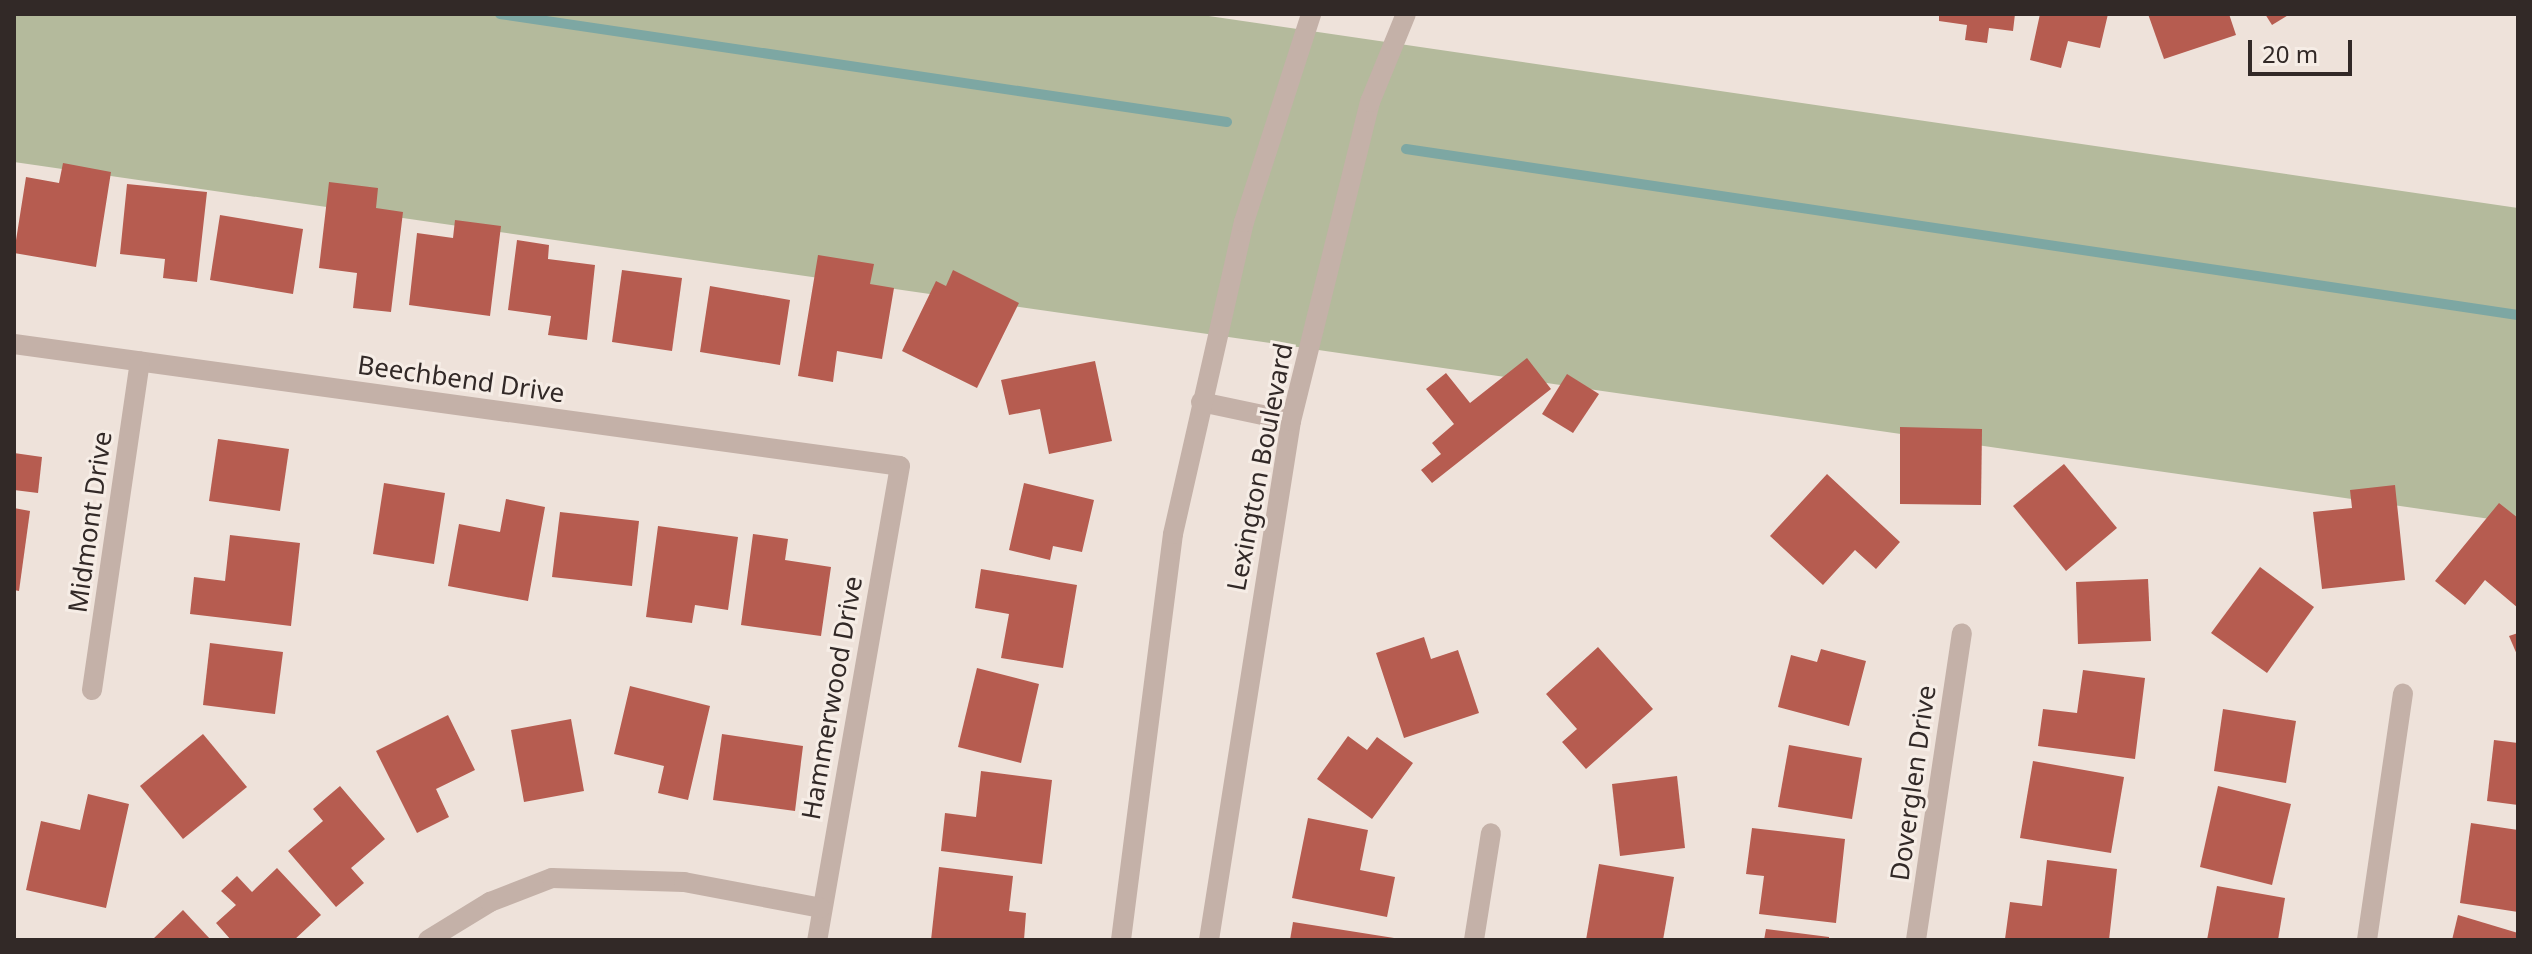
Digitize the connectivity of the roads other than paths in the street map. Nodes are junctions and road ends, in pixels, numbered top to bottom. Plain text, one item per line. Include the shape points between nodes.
1 (1311, 14) edge
2 (1406, 14) edge
3 (14, 344) edge
4 (140, 361) junction
5 (1201, 402) junction
6 (1291, 421) junction
7 (900, 466) joint
8 (1962, 633) dead end
9 (92, 690) dead end
10 (2403, 694) dead end
11 (1491, 833) dead end
12 (821, 908) junction
13 (428, 940) edge
14 (817, 940) edge
15 (1121, 940) edge
16 (1209, 940) edge
17 (1474, 940) edge
18 (1916, 940) edge
19 (2367, 940) edge

1 - 5 street via 1244,222
2 - 6 street, Lexington Boulevard via 1370,102
3 - 4 street, Beechbend Drive
4 - 7 street, Beechbend Drive
4 - 9 street, Midmont Drive
5 - 6 street
5 - 15 street via 1173,534
6 - 16 street, Lexington Boulevard
7 - 12 street, Hammerwood Drive
8 - 18 street, Doverglen Drive
10 - 19 street
11 - 17 street
12 - 13 street via 684,882 552,878 490,902
12 - 14 street, Hammerwood Drive

